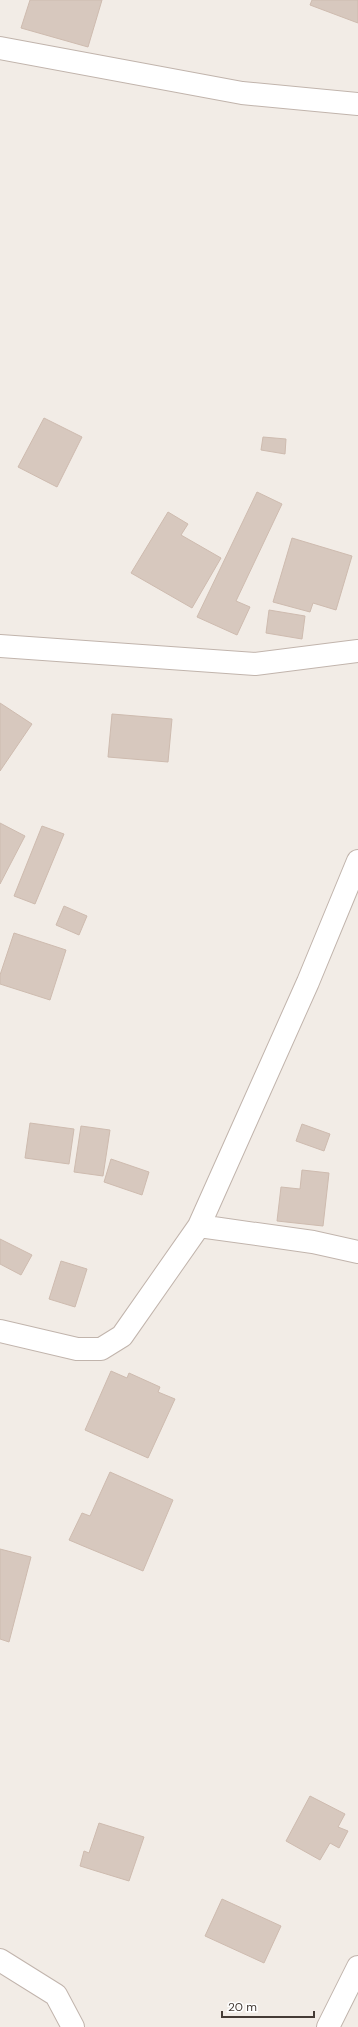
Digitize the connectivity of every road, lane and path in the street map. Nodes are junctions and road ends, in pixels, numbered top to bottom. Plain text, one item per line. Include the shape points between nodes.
1 (0, 48) edge
2 (358, 104) edge
3 (0, 646) edge
4 (358, 651) edge
5 (358, 861) edge
6 (199, 1226) junction
7 (358, 1252) edge
8 (0, 1331) edge
9 (0, 1960) edge
10 (358, 1967) edge
11 (73, 2027) edge
12 (328, 2027) edge

1 - 2 street via 242,93
3 - 4 street via 254,664
5 - 6 street via 308,982
6 - 7 street via 313,1242
6 - 8 street via 122,1336 101,1349 77,1349
9 - 11 street via 56,1995
10 - 12 street

